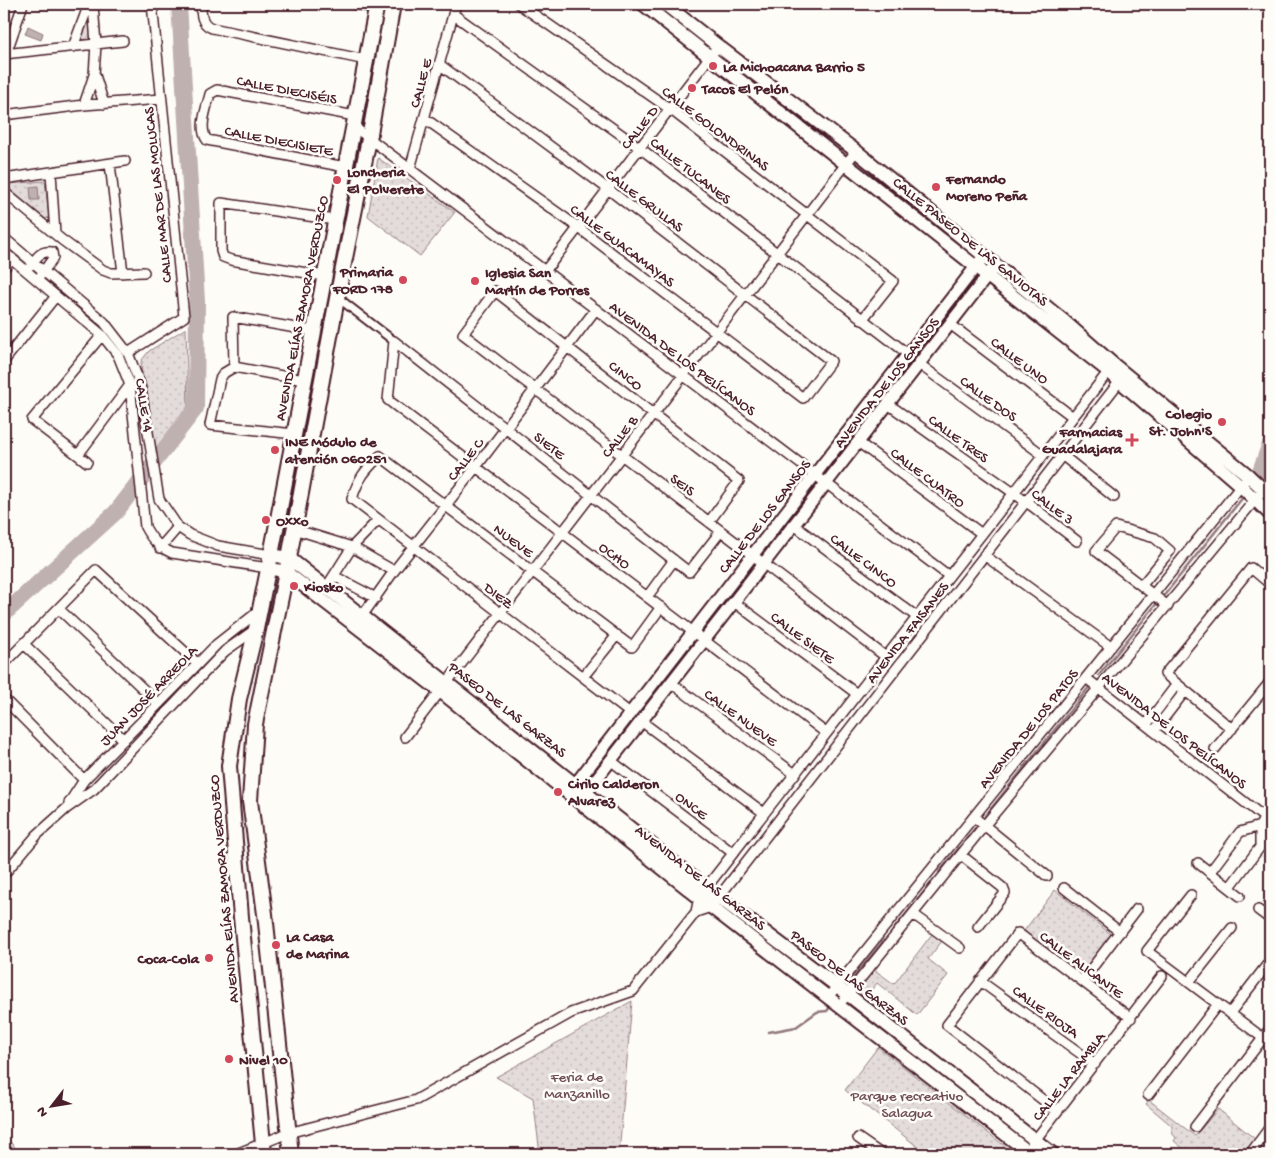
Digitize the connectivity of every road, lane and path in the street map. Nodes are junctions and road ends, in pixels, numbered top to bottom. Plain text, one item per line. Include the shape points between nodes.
1 (23, 4) edge
2 (91, 4) edge
3 (152, 4) edge
4 (201, 4) edge
5 (354, 4) edge
6 (393, 4) edge
7 (456, 4) edge
8 (519, 4) edge
9 (643, 4) edge
10 (665, 4) edge
11 (376, 6) edge
12 (453, 14) junction
13 (123, 41) dead end
14 (96, 44) junction
15 (718, 46) junction
16 (73, 47) junction
17 (5, 54) edge
18 (710, 57) junction
19 (366, 60) junction
20 (439, 64) junction
21 (94, 75) junction
22 (161, 99) junction
23 (104, 104) junction
24 (84, 105) junction
25 (670, 109) junction
26 (4, 114) edge
27 (424, 118) junction
28 (354, 121) junction
29 (369, 139) junction
30 (207, 140) joint
31 (640, 148) junction
32 (856, 151) junction
33 (124, 162) dead end
34 (846, 163) junction
35 (110, 164) junction
36 (345, 168) junction
37 (410, 169) junction
38 (51, 172) junction
39 (4, 179) edge
40 (608, 189) junction
41 (4, 192) edge
42 (807, 214) junction
43 (335, 220) junction
44 (578, 228) junction
45 (58, 237) junction
46 (4, 238) edge
47 (4, 252) edge
48 (52, 252) junction
49 (776, 254) junction
50 (12, 258) junction
51 (979, 261) junction
52 (33, 262) junction
53 (4, 268) edge
54 (26, 270) junction
55 (45, 271) junction
56 (545, 271) junction
57 (992, 271) junction
58 (144, 272) dead end
59 (123, 273) junction
60 (324, 276) junction
61 (38, 280) junction
62 (746, 294) junction
63 (56, 296) junction
64 (337, 297) junction
65 (596, 309) junction
66 (862, 320) junction
67 (950, 324) junction
68 (313, 331) junction
69 (716, 333) junction
70 (463, 334) joint
71 (102, 335) junction
72 (394, 341) junction
73 (568, 348) junction
74 (128, 352) junction
75 (908, 354) junction
76 (4, 361) edge
77 (919, 364) junction
78 (234, 367) junction
79 (1111, 368) junction
80 (683, 375) junction
81 (1122, 377) junction
82 (304, 380) junction
83 (130, 384) junction
84 (535, 389) junction
85 (803, 398) joint
86 (888, 404) junction
87 (653, 414) junction
88 (1073, 417) junction
89 (505, 428) junction
90 (294, 434) junction
91 (858, 442) junction
92 (78, 455) junction
93 (622, 455) junction
94 (1043, 455) junction
95 (1062, 455) junction
96 (87, 462) dead end
97 (476, 467) junction
98 (815, 474) junction
99 (1249, 476) junction
100 (826, 483) junction
101 (1241, 486) junction
102 (1013, 494) junction
103 (1268, 494) edge
104 (591, 495) junction
105 (1114, 497) dead end
106 (352, 499) joint
107 (1255, 500) junction
108 (1026, 502) junction
109 (446, 506) junction
110 (1270, 514) edge
111 (378, 520) junction
112 (709, 522) junction
113 (794, 525) junction
114 (178, 527) junction
115 (294, 529) junction
116 (721, 531) junction
117 (562, 532) junction
118 (982, 534) junction
119 (1077, 541) dead end
120 (352, 547) junction
121 (414, 547) junction
122 (160, 548) junction
123 (752, 555) junction
124 (984, 555) junction
125 (674, 560) junction
126 (269, 561) junction
127 (764, 564) junction
128 (287, 565) junction
129 (394, 571) junction
130 (532, 572) junction
131 (334, 576) junction
132 (949, 576) junction
133 (1270, 584) edge
134 (1142, 585) junction
135 (326, 588) junction
136 (1153, 595) junction
137 (647, 596) junction
138 (376, 598) junction
139 (734, 602) junction
140 (1168, 606) junction
141 (661, 607) junction
142 (59, 609) junction
143 (259, 611) junction
144 (500, 613) junction
145 (917, 617) junction
146 (359, 621) junction
147 (256, 629) junction
148 (693, 632) junction
149 (617, 635) junction
150 (704, 640) junction
151 (24, 644) junction
152 (1110, 648) junction
153 (886, 657) junction
154 (4, 664) edge
155 (198, 664) junction
156 (583, 677) junction
157 (1086, 678) junction
158 (671, 682) junction
159 (1270, 682) edge
160 (1177, 684) junction
161 (444, 687) junction
162 (1099, 688) junction
163 (1185, 690) junction
164 (856, 694) junction
165 (4, 698) edge
166 (159, 704) junction
167 (630, 713) junction
168 (641, 721) junction
169 (1146, 725) junction
170 (1232, 729) junction
171 (1154, 731) junction
172 (826, 733) junction
173 (405, 737) dead end
174 (124, 740) junction
175 (1215, 749) dead end
176 (610, 760) junction
177 (795, 774) junction
178 (84, 780) junction
179 (572, 788) junction
180 (582, 797) junction
181 (67, 808) junction
182 (764, 813) junction
183 (974, 817) junction
184 (1265, 822) edge
185 (984, 826) junction
186 (733, 853) junction
187 (961, 855) junction
188 (1198, 863) dead end
189 (1210, 872) junction
190 (4, 874) edge
191 (1047, 876) dead end
192 (1230, 887) junction
193 (1064, 888) dead end
194 (702, 892) junction
195 (1191, 895) dead end
196 (1240, 896) dead end
197 (715, 902) junction
198 (1137, 909) dead end
199 (1258, 910) dead end
200 (696, 912) junction
201 (913, 914) junction
202 (1270, 919) edge
203 (978, 927) dead end
204 (1232, 928) dead end
205 (1120, 932) junction
206 (960, 948) dead end
207 (1270, 961) edge
208 (1162, 976) dead end
209 (980, 981) junction
210 (1082, 981) junction
211 (1189, 982) junction
212 (837, 986) junction
213 (829, 996) junction
214 (843, 999) junction
215 (1218, 1004) junction
216 (1230, 1013) junction
217 (1130, 1018) junction
218 (1270, 1029) edge
219 (1263, 1038) junction
220 (1095, 1064) junction
221 (1148, 1095) dead end
222 (1057, 1111) junction
223 (1195, 1127) dead end
224 (1270, 1127) edge
225 (288, 1133) junction
226 (858, 1138) dead end
227 (1035, 1140) junction
228 (264, 1148) edge
229 (1029, 1152) edge
230 (236, 1154) edge
231 (291, 1154) edge
232 (881, 1154) edge
233 (1053, 1154) edge
234 (1250, 1154) edge

1 - 17 street
2 - 14 street
2 - 16 street
3 - 22 street, CALLE MAR DE LAS MOLUCAS
4 - 19 street via 206,26
5 - 11 street
6 - 29 main road
7 - 12 street, CALLE E
8 - 25 street, CALLE GOLONDRINAS
9 - 18 main road, CALLE PASEO DE LAS GAVIOTAS
10 - 15 main road, CALLE PASEO DE LAS GAVIOTAS
11 - 19 main road, AVENIDA ELÍAS ZAMORA VERDUZCO
12 - 20 street, CALLE E
12 - 31 street, CALLE TUCANES
13 - 14 street
14 - 16 street
14 - 21 street
15 - 18 street, CALLE D
15 - 32 main road, CALLE PASEO DE LAS GAVIOTAS
16 - 17 street
18 - 25 street, CALLE D
18 - 34 main road, CALLE PASEO DE LAS GAVIOTAS
19 - 28 main road, AVENIDA ELÍAS ZAMORA VERDUZCO
20 - 27 street, CALLE E
20 - 40 street, CALLE GRULLAS
21 - 23 street
21 - 24 street
22 - 23 street
22 - 74 street, CALLE MAR DE LAS MOLUCAS via 184,317
23 - 24 street
24 - 26 street
25 - 31 street, CALLE D
25 - 42 street, CALLE GOLONDRINAS
27 - 37 street, CALLE E
27 - 44 street, CALLE GUACAMAYAS
28 - 29 street, AVENIDA DE LOS PELÍCANOS
28 - 30 street, CALLE DIECISÉIS via 217,90 210,94 203,128
28 - 36 main road, AVENIDA ELÍAS ZAMORA VERDUZCO
29 - 37 street, AVENIDA DE LOS PELÍCANOS
29 - 64 main road
30 - 36 street, CALLE DIECISIETE
31 - 40 street, CALLE D
31 - 49 street, CALLE TUCANES
32 - 34 street, CALLE B
32 - 51 main road, CALLE PASEO DE LAS GAVIOTAS
33 - 35 street
34 - 42 street, CALLE B
34 - 51 main road, CALLE PASEO DE LAS GAVIOTAS
35 - 38 street
35 - 59 street
36 - 43 main road, AVENIDA ELÍAS ZAMORA VERDUZCO
37 - 56 street, AVENIDA DE LOS PELÍCANOS
38 - 39 street
38 - 45 street
40 - 44 street, CALLE D
40 - 62 street, CALLE GRULLAS
41 - 45 street
42 - 49 street, CALLE B
42 - 66 street, CALLE GOLONDRINAS via 893,281
43 - 60 main road, AVENIDA ELÍAS ZAMORA VERDUZCO
43 - 60 street via 221,203 221,250 224,257
44 - 56 street, CALLE D
44 - 69 street, CALLE GUACAMAYAS
45 - 48 street
45 - 59 street via 103,270
46 - 52 street, CALLE 14
47 - 50 street, CALLE 14
48 - 52 street via 45,251
48 - 55 street via 53,258
49 - 62 street, CALLE B
49 - 66 street, CALLE TUCANES
50 - 53 street
50 - 54 street, CALLE 14
51 - 57 main road, CALLE PASEO DE LAS GAVIOTAS
51 - 75 street, CALLE DE LOS GANSOS
52 - 54 street
52 - 55 street, CALLE 14
54 - 61 street, CALLE 14
55 - 61 street
55 - 74 street, CALLE 14 via 104,322
56 - 65 street, AVENIDA DE LOS PELÍCANOS
57 - 67 street, AVENIDA DE LOS GANSOS
57 - 79 main road, CALLE PASEO DE LAS GAVIOTAS via 1065,322
58 - 59 street
60 - 68 main road, AVENIDA ELÍAS ZAMORA VERDUZCO
61 - 63 street, CALLE 14
62 - 69 street, CALLE B
62 - 85 street, CALLE GRULLAS via 832,361
63 - 71 street, CALLE 14
63 - 76 street
64 - 72 street
64 - 115 main road
65 - 73 street, CALLE C
65 - 80 street, AVENIDA DE LOS PELÍCANOS
66 - 75 street, CALLE TUCANES
67 - 77 street, AVENIDA DE LOS GANSOS
67 - 88 street, CALLE UNO
68 - 78 street via 233,317
68 - 82 main road, AVENIDA ELÍAS ZAMORA VERDUZCO
69 - 80 street, CALLE B
69 - 85 street, CALLE GUACAMAYAS
70 - 73 street, CINCO via 496,291
70 - 84 street, SEIS
71 - 83 street, CALLE 14 via 118,355
71 - 92 street via 32,420
72 - 89 street, SIETE
72 - 97 street, OCHO via 388,400
73 - 84 street, CALLE C
73 - 87 street, CINCO
74 - 114 street, CALLE 14 via 140,384 159,499
75 - 98 street, CALLE DE LOS GANSOS
77 - 86 street, AVENIDA DE LOS GANSOS
77 - 94 street, CALLE DOS
78 - 82 street
78 - 90 street via 220,379 210,425
79 - 81 main road, CALLE PASEO DE LAS GAVIOTAS
79 - 88 street, AVENIDA FAISANES
80 - 87 street, CALLE B
80 - 98 street, AVENIDA DE LOS PELÍCANOS
81 - 95 street, AVENIDA FAISANES
81 - 99 main road, CALLE PASEO DE LAS GAVIOTAS
81 - 101 main road, CALLE PASEO DE LAS GAVIOTAS
82 - 90 main road, AVENIDA ELÍAS ZAMORA VERDUZCO
83 - 92 street
83 - 122 street, CALLE 14 via 145,527
84 - 89 street, CALLE C
84 - 93 street, SEIS
86 - 91 street, AVENIDA DE LOS GANSOS
86 - 102 street, CALLE TRES
87 - 93 street, CALLE B
87 - 112 street, CINCO via 739,481
88 - 94 street, AVENIDA FAISANES
89 - 97 street, CALLE C
89 - 104 street, SIETE
90 - 126 main road, AVENIDA ELÍAS ZAMORA VERDUZCO
91 - 100 street, AVENIDA DE LOS GANSOS
91 - 118 street, CALLE CUATRO
92 - 96 street
93 - 104 street, CALLE B
93 - 112 street, SEIS
94 - 102 street, AVENIDA FAISANES
95 - 105 street
95 - 108 street, AVENIDA FAISANES
97 - 109 street, CALLE C
97 - 117 street, OCHO
98 - 100 street, AVENIDA DE LOS PELÍCANOS
98 - 123 street, CALLE DE LOS GANSOS
99 - 101 street, AVENIDA DE LOS PATOS
99 - 103 main road, CALLE PASEO DE LAS GAVIOTAS
100 - 113 street, AVENIDA DE LOS GANSOS
100 - 132 street, AVENIDA DE LOS PELÍCANOS
101 - 107 main road, CALLE PASEO DE LAS GAVIOTAS
101 - 136 street, AVENIDA DE LOS PATOS
102 - 108 street, CALLE 3
102 - 118 street, AVENIDA FAISANES
103 - 107 street, AVENIDA DE LOS PATOS
104 - 117 street, CALLE B
104 - 125 street, SIETE
106 - 109 street, NUEVE via 365,470 380,456
106 - 111 street, DIEZ
107 - 110 main road, CALLE PASEO DE LAS GAVIOTAS
107 - 140 street, AVENIDA DE LOS PATOS
108 - 119 street, CALLE 3
108 - 124 street, AVENIDA FAISANES
109 - 121 street, CALLE C
109 - 130 street, NUEVE
111 - 120 street
111 - 121 street, DIEZ
112 - 116 street, SEIS
113 - 127 street, AVENIDA DE LOS GANSOS
113 - 145 street, CALLE CINCO
114 - 122 street
114 - 126 street, CALLE 14 via 218,546
115 - 120 street
115 - 128 main road
116 - 123 street, SEIS
116 - 125 street, SIETE via 689,572
117 - 130 street, CALLE B
117 - 137 street, OCHO
118 - 132 street, AVENIDA FAISANES
120 - 129 street
120 - 131 street
121 - 129 street, CALLE C
121 - 144 street, DIEZ
122 - 126 street via 172,553 221,560
123 - 127 street, SEIS
123 - 148 street, CALLE DE LOS GANSOS
124 - 152 street
124 - 197 street, AVENIDA FAISANES
125 - 137 street
126 - 128 main road
126 - 143 main road, AVENIDA ELÍAS ZAMORA VERDUZCO
127 - 139 street, AVENIDA DE LOS GANSOS
127 - 153 street, SEIS
128 - 135 main road
128 - 146 main road, AVENIDA DE LAS GARZAS
128 - 225 main road via 255,724 250,800
129 - 138 street, CALLE C
130 - 144 street, CALLE B
130 - 149 street, NUEVE
131 - 135 street
131 - 138 street
132 - 145 street, AVENIDA FAISANES
133 - 160 street via 1251,568 1165,674
134 - 134 street via 1096,551 1116,527 1155,538 1170,551
134 - 136 street
135 - 146 main road
136 - 140 street
136 - 152 street, AVENIDA DE LOS PATOS
137 - 141 street, OCHO
138 - 146 street, CALLE C
139 - 150 street, AVENIDA DE LOS GANSOS
139 - 164 street, CALLE SIETE
140 - 162 street, AVENIDA DE LOS PATOS
141 - 148 street, OCHO
141 - 149 street, NUEVE via 632,647
142 - 151 street
142 - 155 street via 96,570
142 - 166 street
143 - 147 main road, AVENIDA ELÍAS ZAMORA VERDUZCO
143 - 155 street, JUAN JOSÉ ARREOLA via 217,644
144 - 156 street, DIEZ
144 - 161 street, CALLE B
145 - 153 street, AVENIDA FAISANES
146 - 161 main road, AVENIDA DE LAS GARZAS
147 - 181 street, JUAN JOSÉ ARREOLA via 226,651 94,789
147 - 228 main road, AVENIDA ELÍAS ZAMORA VERDUZCO via 239,699 229,766
148 - 150 street, OCHO
148 - 167 street, CALLE DE LOS GANSOS
149 - 156 street
150 - 158 street, AVENIDA DE LOS GANSOS
150 - 172 street, OCHO
151 - 154 street
151 - 174 street
152 - 157 street, AVENIDA DE LOS PATOS
153 - 164 street, AVENIDA FAISANES
155 - 166 street, JUAN JOSÉ ARREOLA
156 - 167 street, DIEZ
157 - 162 street, AVENIDA DE LOS PELÍCANOS
157 - 183 street, AVENIDA DE LOS PATOS
158 - 168 street, AVENIDA DE LOS GANSOS
158 - 177 street, CALLE NUEVE
159 - 170 street
160 - 163 street
160 - 169 street
161 - 173 street, CALLE B
161 - 179 main road, AVENIDA DE LAS GARZAS
162 - 169 street, AVENIDA DE LOS PELÍCANOS
162 - 185 street, AVENIDA DE LOS PATOS
163 - 170 street
163 - 171 street
164 - 172 street, AVENIDA FAISANES
165 - 178 street
166 - 174 street, JUAN JOSÉ ARREOLA
167 - 179 street, CALLE DE LOS GANSOS
168 - 176 street, AVENIDA DE LOS GANSOS
168 - 182 street
169 - 171 street, AVENIDA DE LOS PELÍCANOS
170 - 175 street
171 - 184 street, AVENIDA DE LOS PELÍCANOS
172 - 177 street, AVENIDA FAISANES
174 - 178 street, JUAN JOSÉ ARREOLA
176 - 180 street, AVENIDA DE LOS GANSOS
176 - 186 street, ONCE
177 - 182 street, AVENIDA FAISANES
178 - 181 street, JUAN JOSÉ ARREOLA
179 - 180 main road, AVENIDA DE LAS GARZAS
180 - 194 main road, AVENIDA DE LAS GARZAS
181 - 190 street, JUAN JOSÉ ARREOLA via 37,835
182 - 186 street, AVENIDA FAISANES
183 - 185 street
183 - 212 street, AVENIDA DE LOS PATOS
184 - 189 street via 1240,832
184 - 192 street via 1260,847
185 - 187 street, AVENIDA DE LOS PATOS
185 - 191 street
186 - 194 street, AVENIDA FAISANES
187 - 201 street, AVENIDA DE LOS PATOS
187 - 203 street via 1005,893
188 - 189 street
189 - 192 street
192 - 196 street
193 - 205 street
194 - 197 main road, AVENIDA DE LAS GARZAS
194 - 200 street
195 - 211 street via 1147,951
197 - 200 street
197 - 212 main road, PASEO DE LAS GARZAS
197 - 213 main road, AVENIDA DE LAS GARZAS
198 - 205 street
199 - 202 street
200 - 225 street via 633,991 571,1013 416,1100
201 - 206 street
201 - 214 street, AVENIDA DE LOS PATOS
204 - 211 street
205 - 210 street
207 - 216 street
208 - 217 street, CALLE LA RAMBLA
209 - 210 street, CALLE ALICANTE via 1018,933
209 - 220 street, CALLE RIOJA
209 - 222 street via 947,1025
210 - 217 street, CALLE ALICANTE
211 - 215 street
212 - 213 street, AVENIDA DE LOS PATOS
212 - 214 main road, PASEO DE LAS GARZAS
213 - 214 main road, AVENIDA DE LAS GARZAS
214 - 227 main road, PASEO DE LAS GARZAS
214 - 229 main road, AVENIDA DE LAS GARZAS
215 - 216 street
215 - 221 street
216 - 219 street
217 - 220 street, CALLE LA RAMBLA
218 - 219 street
219 - 223 street
220 - 222 street, CALLE LA RAMBLA
222 - 227 street, CALLE LA RAMBLA
224 - 234 street
225 - 228 street
225 - 231 main road
226 - 232 street
227 - 229 street, CALLE LA RAMBLA
227 - 233 main road, PASEO DE LAS GARZAS
228 - 230 street

